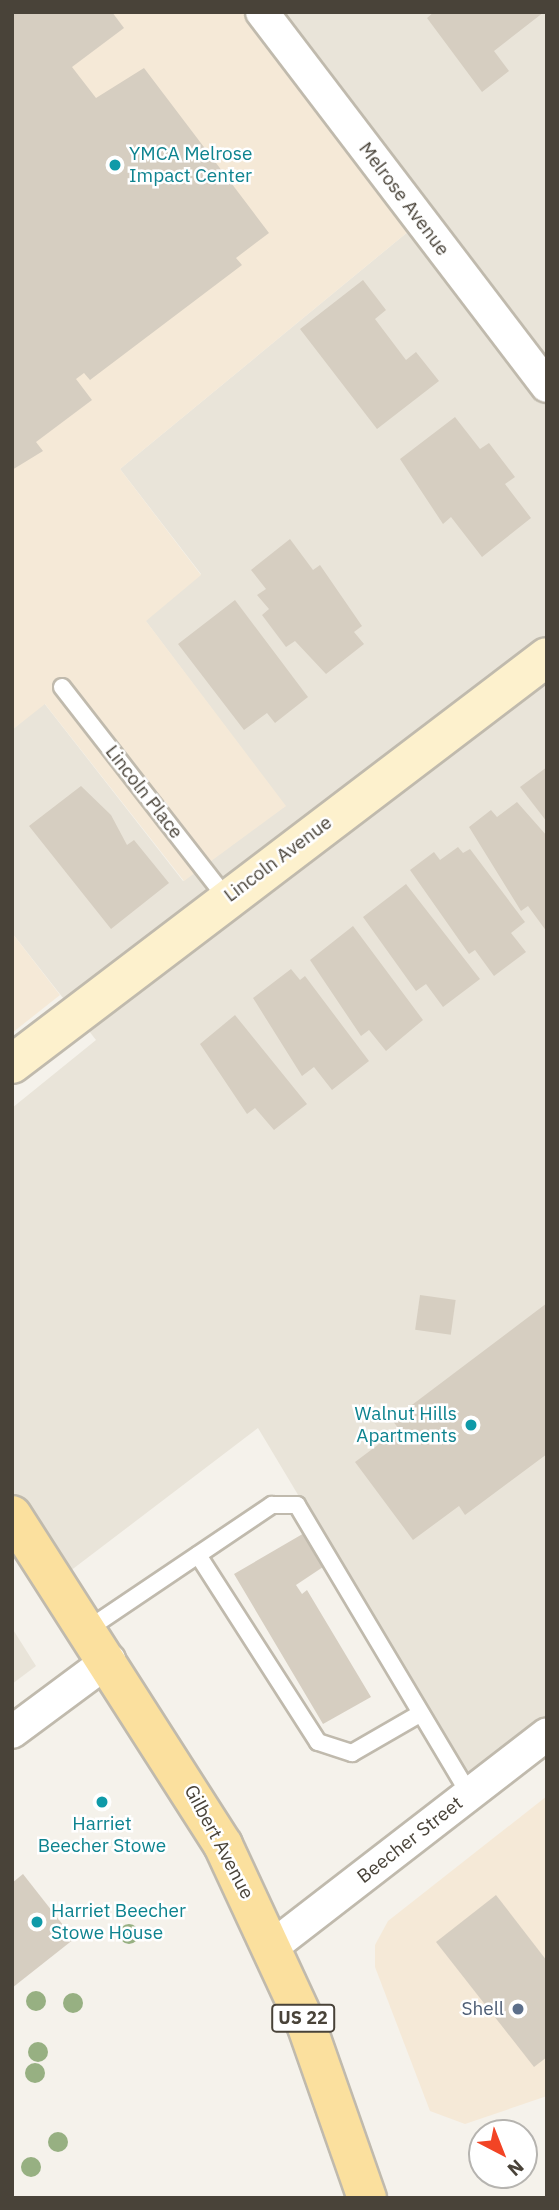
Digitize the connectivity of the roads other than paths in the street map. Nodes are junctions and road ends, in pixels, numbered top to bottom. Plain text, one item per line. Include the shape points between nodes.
1 (262, 12) edge
2 (547, 386) edge
3 (547, 657) edge
4 (62, 688) dead end
5 (226, 898) junction
6 (12, 1064) edge
7 (12, 1515) edge
8 (198, 1555) junction
9 (88, 1629) junction
10 (109, 1660) junction
11 (416, 1716) junction
12 (12, 1732) edge
13 (547, 1734) edge
14 (469, 1794) junction
15 (272, 1946) junction
16 (367, 2198) edge

1 - 2 street, Melrose Avenue
3 - 5 street, Lincoln Avenue
4 - 5 lane, Lincoln Place
5 - 6 street, Lincoln Avenue
7 - 9 main road, Gilbert Avenue / US 22
8 - 9 lane
8 - 11 lane via 318,1742 352,1753
8 - 11 lane via 272,1505 297,1505
9 - 10 main road, Gilbert Avenue / US 22
10 - 12 street
10 - 15 main road, Gilbert Avenue / US 22 via 203,1809
11 - 14 lane
13 - 14 street, Beecher Street
14 - 15 street, Beecher Street
15 - 16 main road, Gilbert Avenue / US 22

